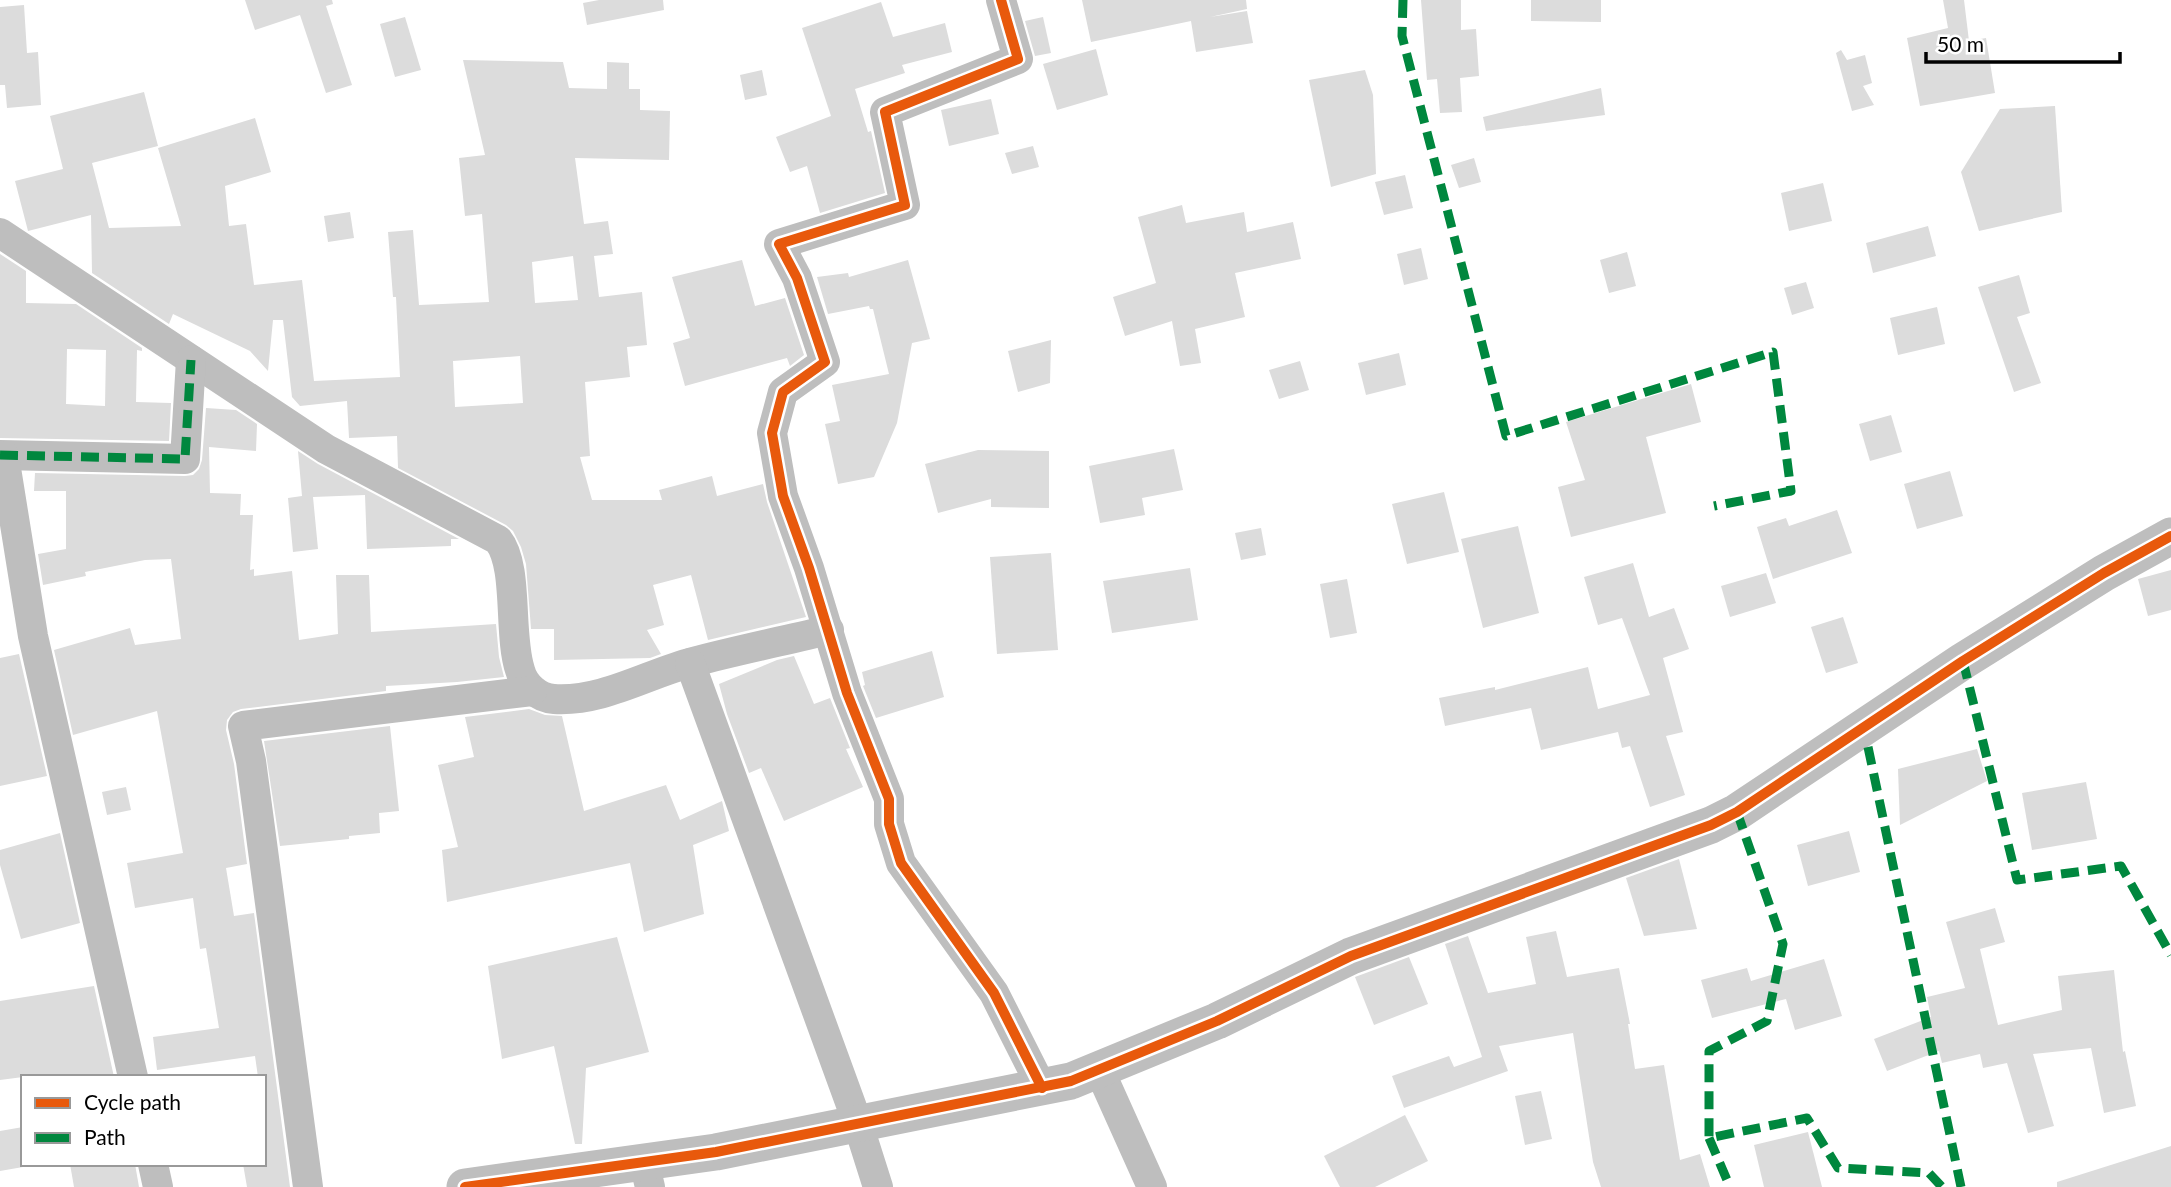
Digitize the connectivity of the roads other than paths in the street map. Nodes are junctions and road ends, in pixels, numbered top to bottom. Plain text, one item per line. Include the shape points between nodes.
1 (1001, 0) edge
2 (0, 233) edge
3 (191, 360) junction
4 (2, 456) edge
5 (2171, 536) edge
6 (829, 631) junction
7 (690, 663) junction
8 (532, 691) junction
9 (1099, 1069) junction
10 (133, 1075) edge
11 (1042, 1088) junction
12 (858, 1124) junction
13 (153, 1166) edge
14 (647, 1175) edge
15 (517, 1183) edge
16 (158, 1187) edge
17 (308, 1187) edge
18 (466, 1187) edge
19 (878, 1187) edge
20 (1152, 1187) edge

1 - 6 street via 1018,59 885,112 905,205 779,244 797,278 825,362 783,392 772,433 783,496
2 - 3 street
3 - 4 street via 185,459
3 - 8 street via 327,449 498,540 510,565 520,671
4 - 10 street via 33,636
5 - 9 street via 1963,661 1737,812 1351,956 1217,1021
6 - 7 street
6 - 11 street via 847,693 889,799 889,824 901,863 994,993
7 - 8 street via 589,696 551,699
7 - 12 street
8 - 17 street via 243,726
9 - 11 street
9 - 20 street
11 - 12 street
12 - 14 street via 716,1153
12 - 19 street
13 - 16 street
14 - 15 street
15 - 18 street

